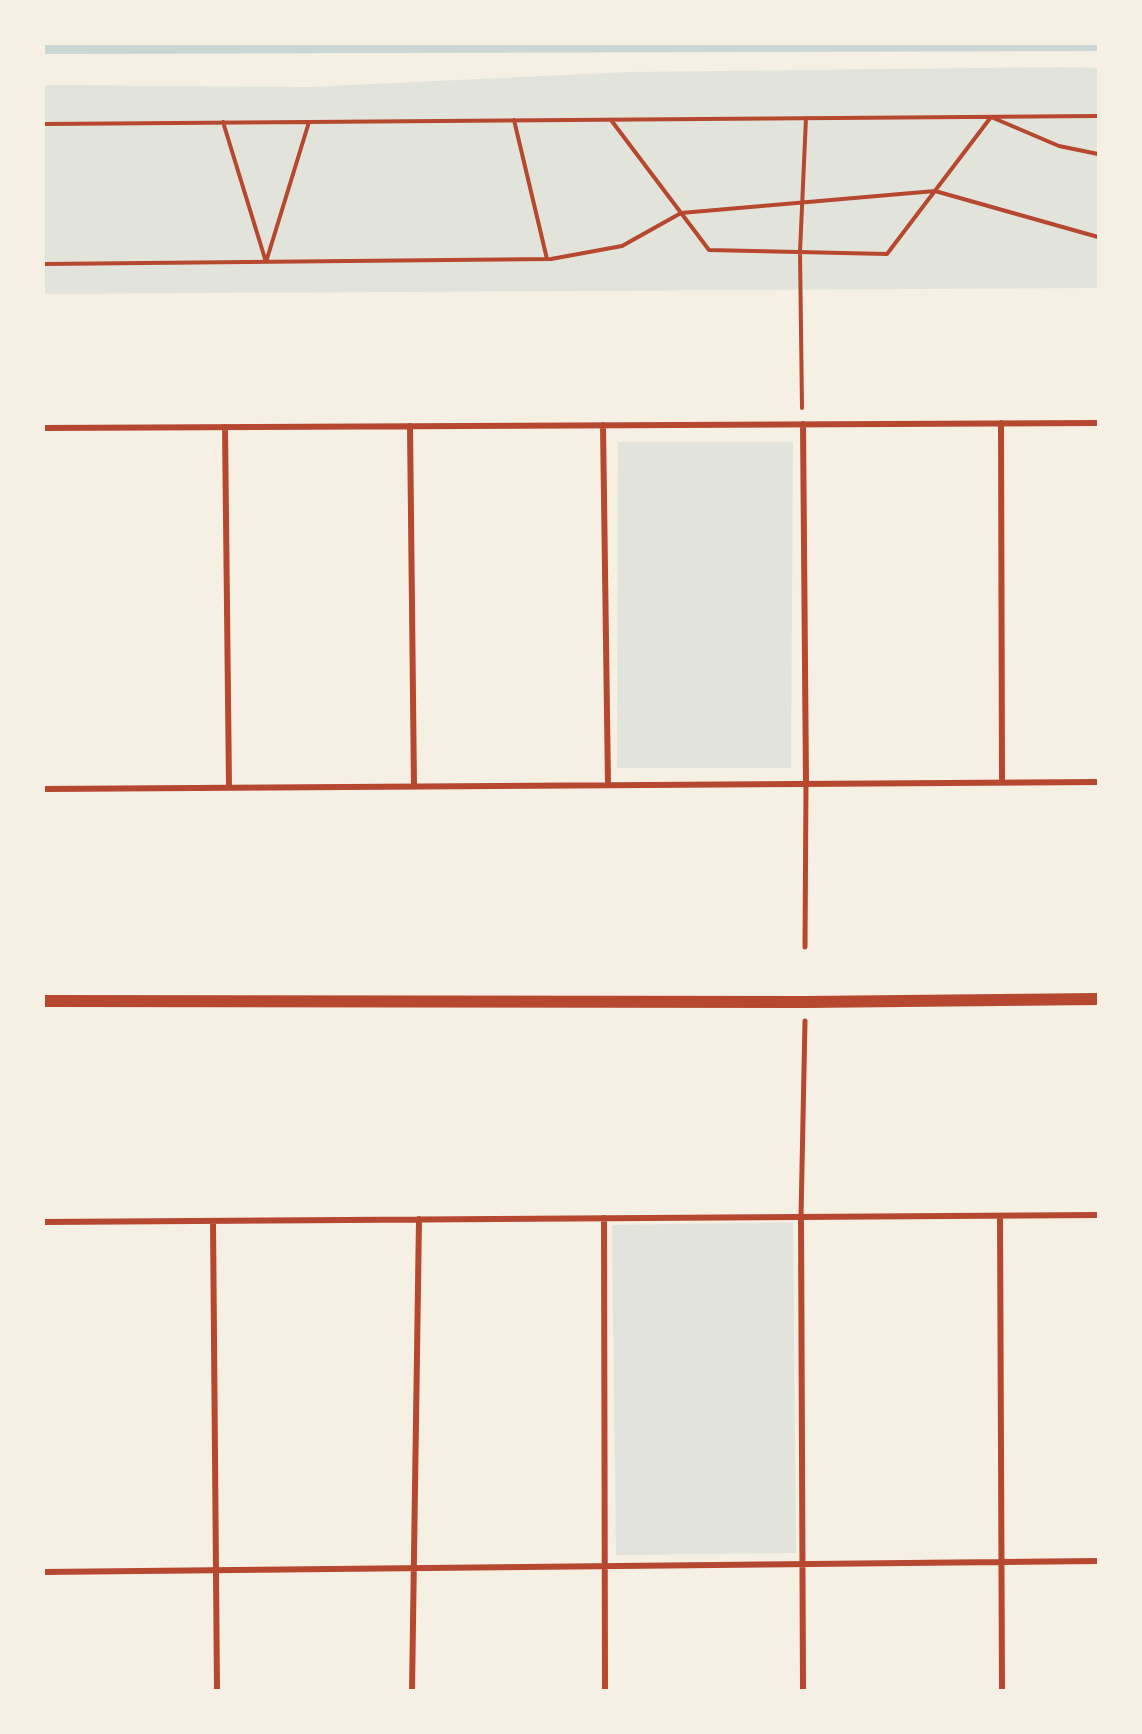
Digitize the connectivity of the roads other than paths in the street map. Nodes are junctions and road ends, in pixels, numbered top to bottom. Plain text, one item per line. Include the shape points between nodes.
1 (1001, 423) junction
2 (1098, 423) edge
3 (803, 424) junction
4 (603, 425) junction
5 (410, 426) junction
6 (225, 427) junction
7 (44, 428) edge
8 (1002, 782) junction
9 (1098, 782) edge
10 (806, 784) junction
11 (608, 785) junction
12 (414, 787) junction
13 (228, 788) junction
14 (44, 789) edge
15 (805, 947) dead end
16 (1098, 999) edge
17 (44, 1001) edge
18 (805, 1020) dead end
19 (1098, 1215) edge
20 (1000, 1216) junction
21 (801, 1217) junction
22 (604, 1218) junction
23 (419, 1219) junction
24 (213, 1221) junction
25 (44, 1222) edge
26 (1098, 1561) edge
27 (1002, 1562) junction
28 (803, 1564) junction
29 (604, 1566) junction
30 (414, 1568) junction
31 (216, 1570) junction
32 (44, 1572) edge
33 (217, 1690) edge
34 (412, 1690) edge
35 (604, 1690) edge
36 (803, 1690) edge
37 (1002, 1690) edge

1 - 2 street
1 - 3 street
1 - 8 street
3 - 4 street
3 - 10 street
4 - 5 street
4 - 11 street
5 - 6 street
5 - 12 street
6 - 7 street
6 - 13 street
8 - 9 street
8 - 10 street
10 - 11 street
10 - 15 street
11 - 12 street
12 - 13 street
13 - 14 street
16 - 17 main road
18 - 21 street
19 - 20 street
20 - 21 street
20 - 27 street
21 - 22 street
21 - 28 street
22 - 23 street
22 - 29 street
23 - 24 street
23 - 30 street
24 - 25 street
24 - 31 street
26 - 27 street
27 - 28 street
27 - 37 street
28 - 29 street
28 - 36 street
29 - 30 street
29 - 35 street
30 - 31 street
30 - 34 street
31 - 32 street
31 - 33 street

